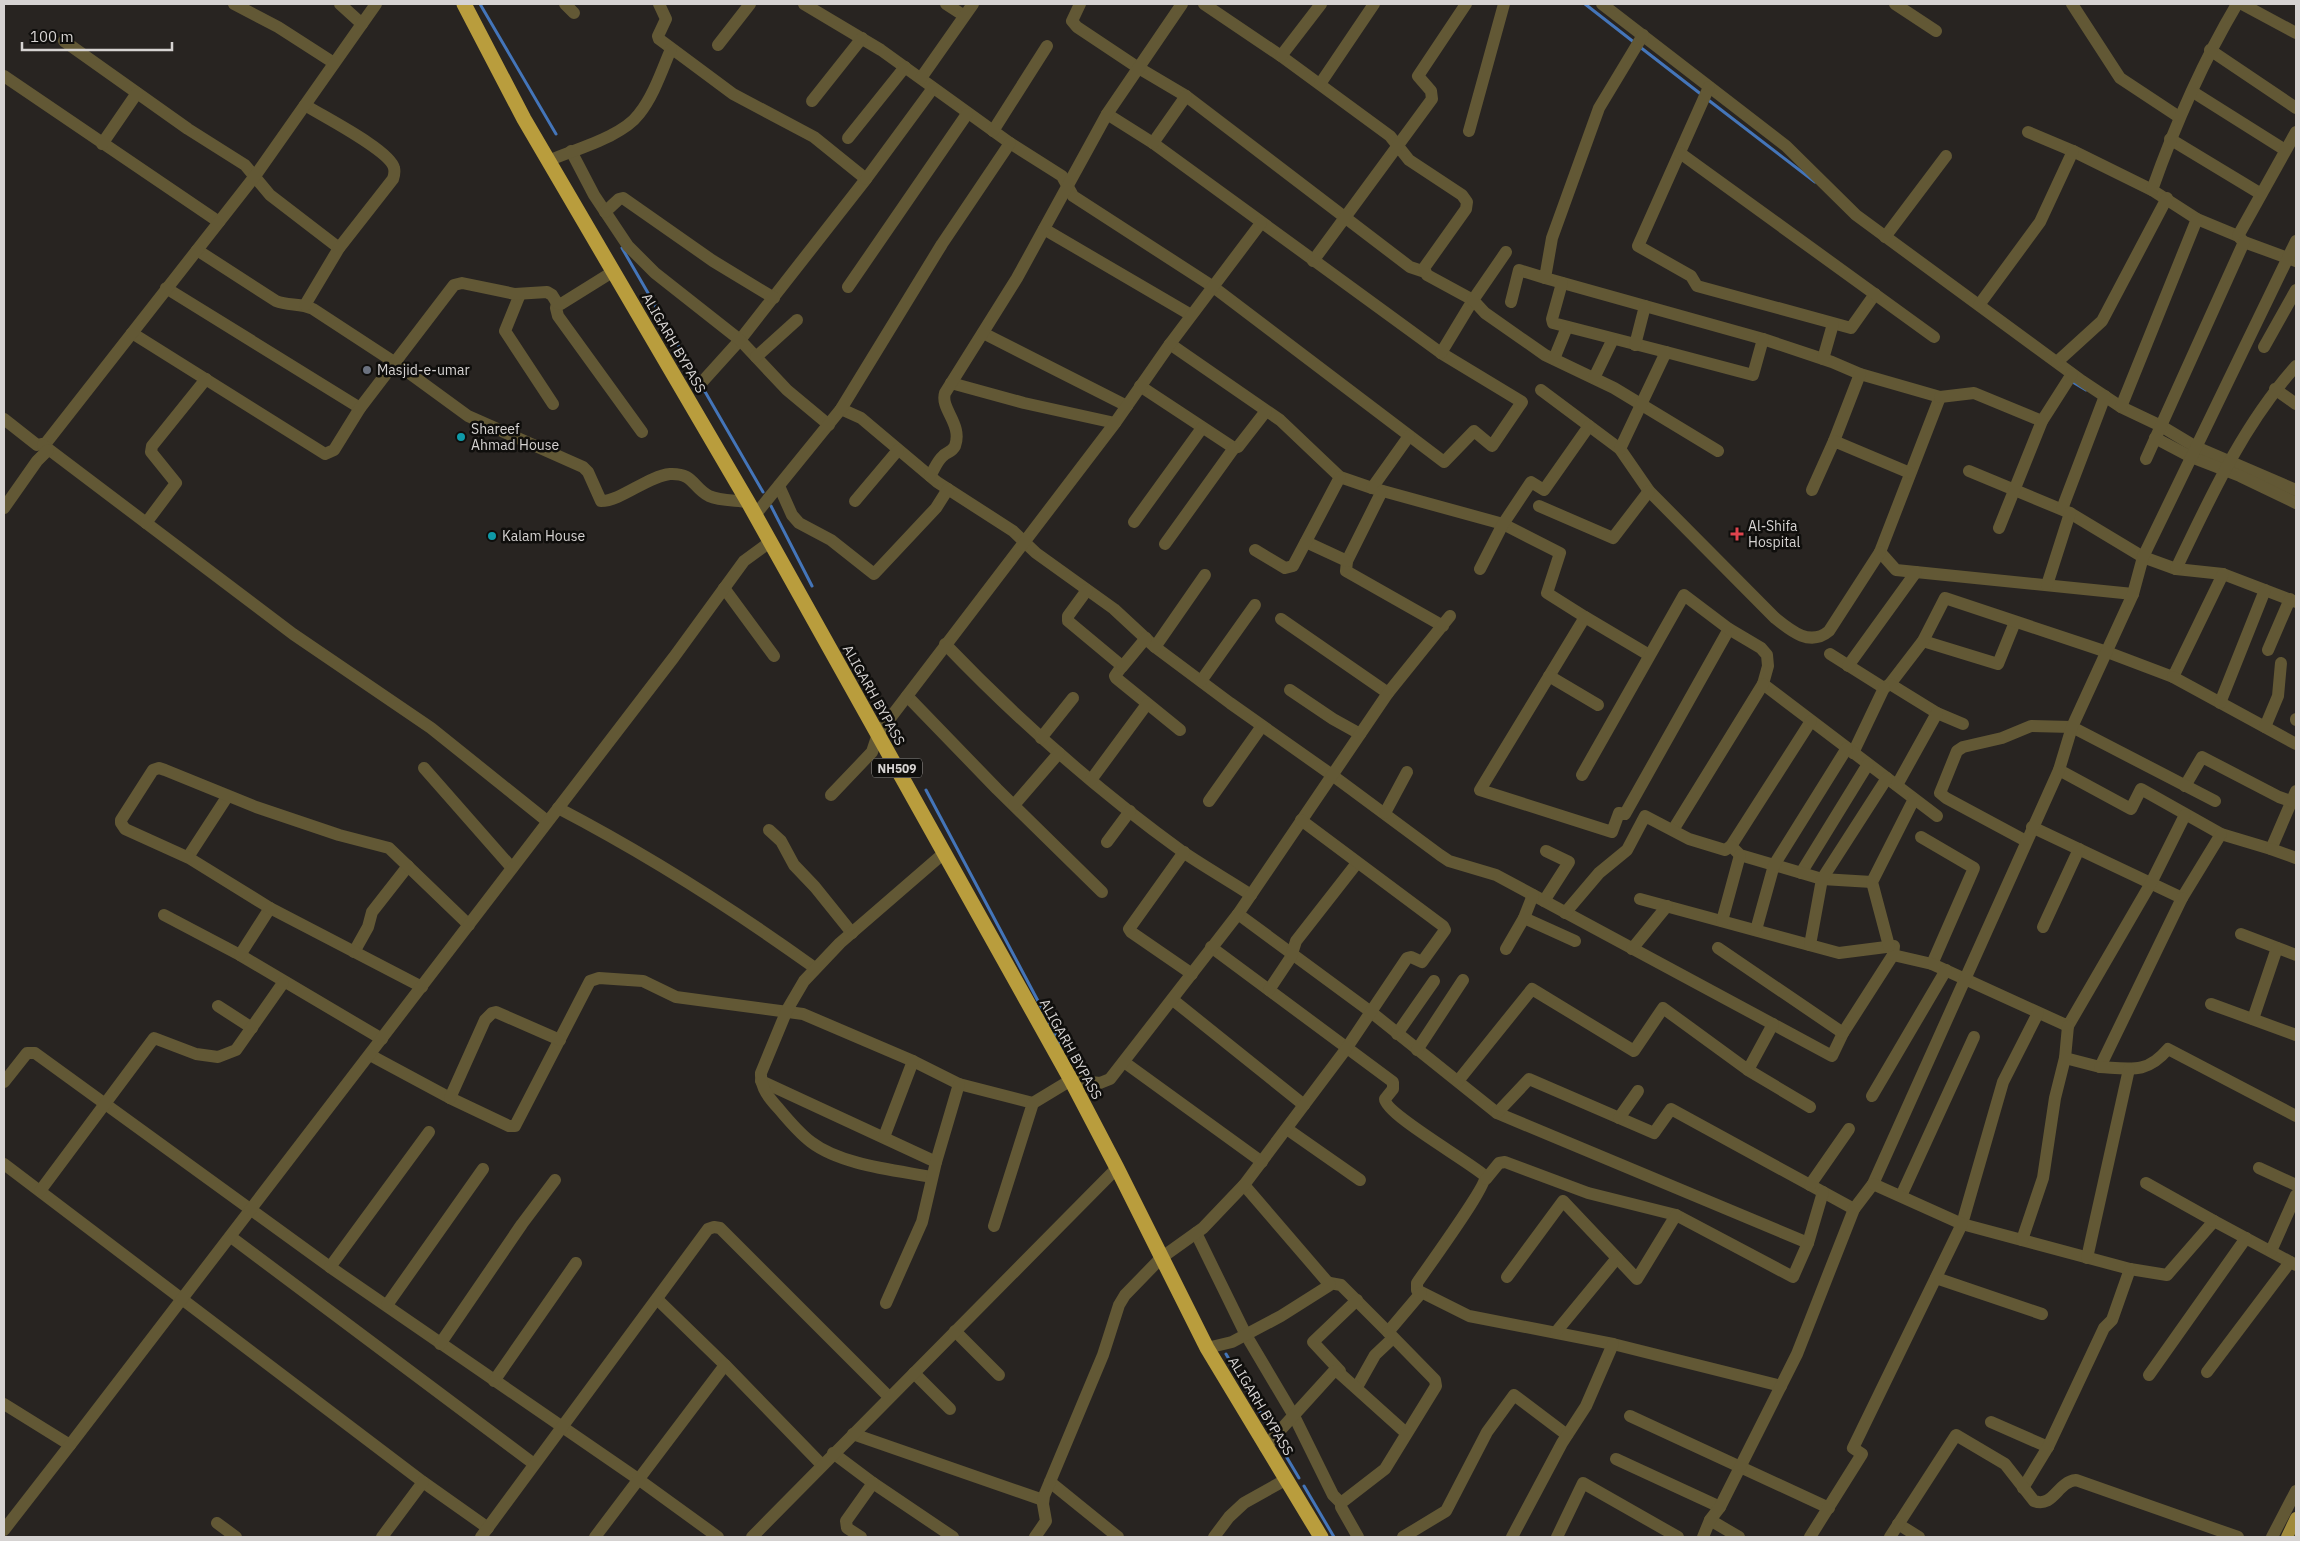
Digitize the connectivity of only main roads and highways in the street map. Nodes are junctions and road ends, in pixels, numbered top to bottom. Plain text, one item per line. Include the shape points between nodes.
1 (464, 4) edge
2 (2296, 1518) edge
3 (1321, 1537) edge
4 (2287, 1537) edge

1 - 3 highway, ALIGARH BYPASS / NH509 via 524,119 752,508 1071,1080 1207,1348
2 - 4 main road

